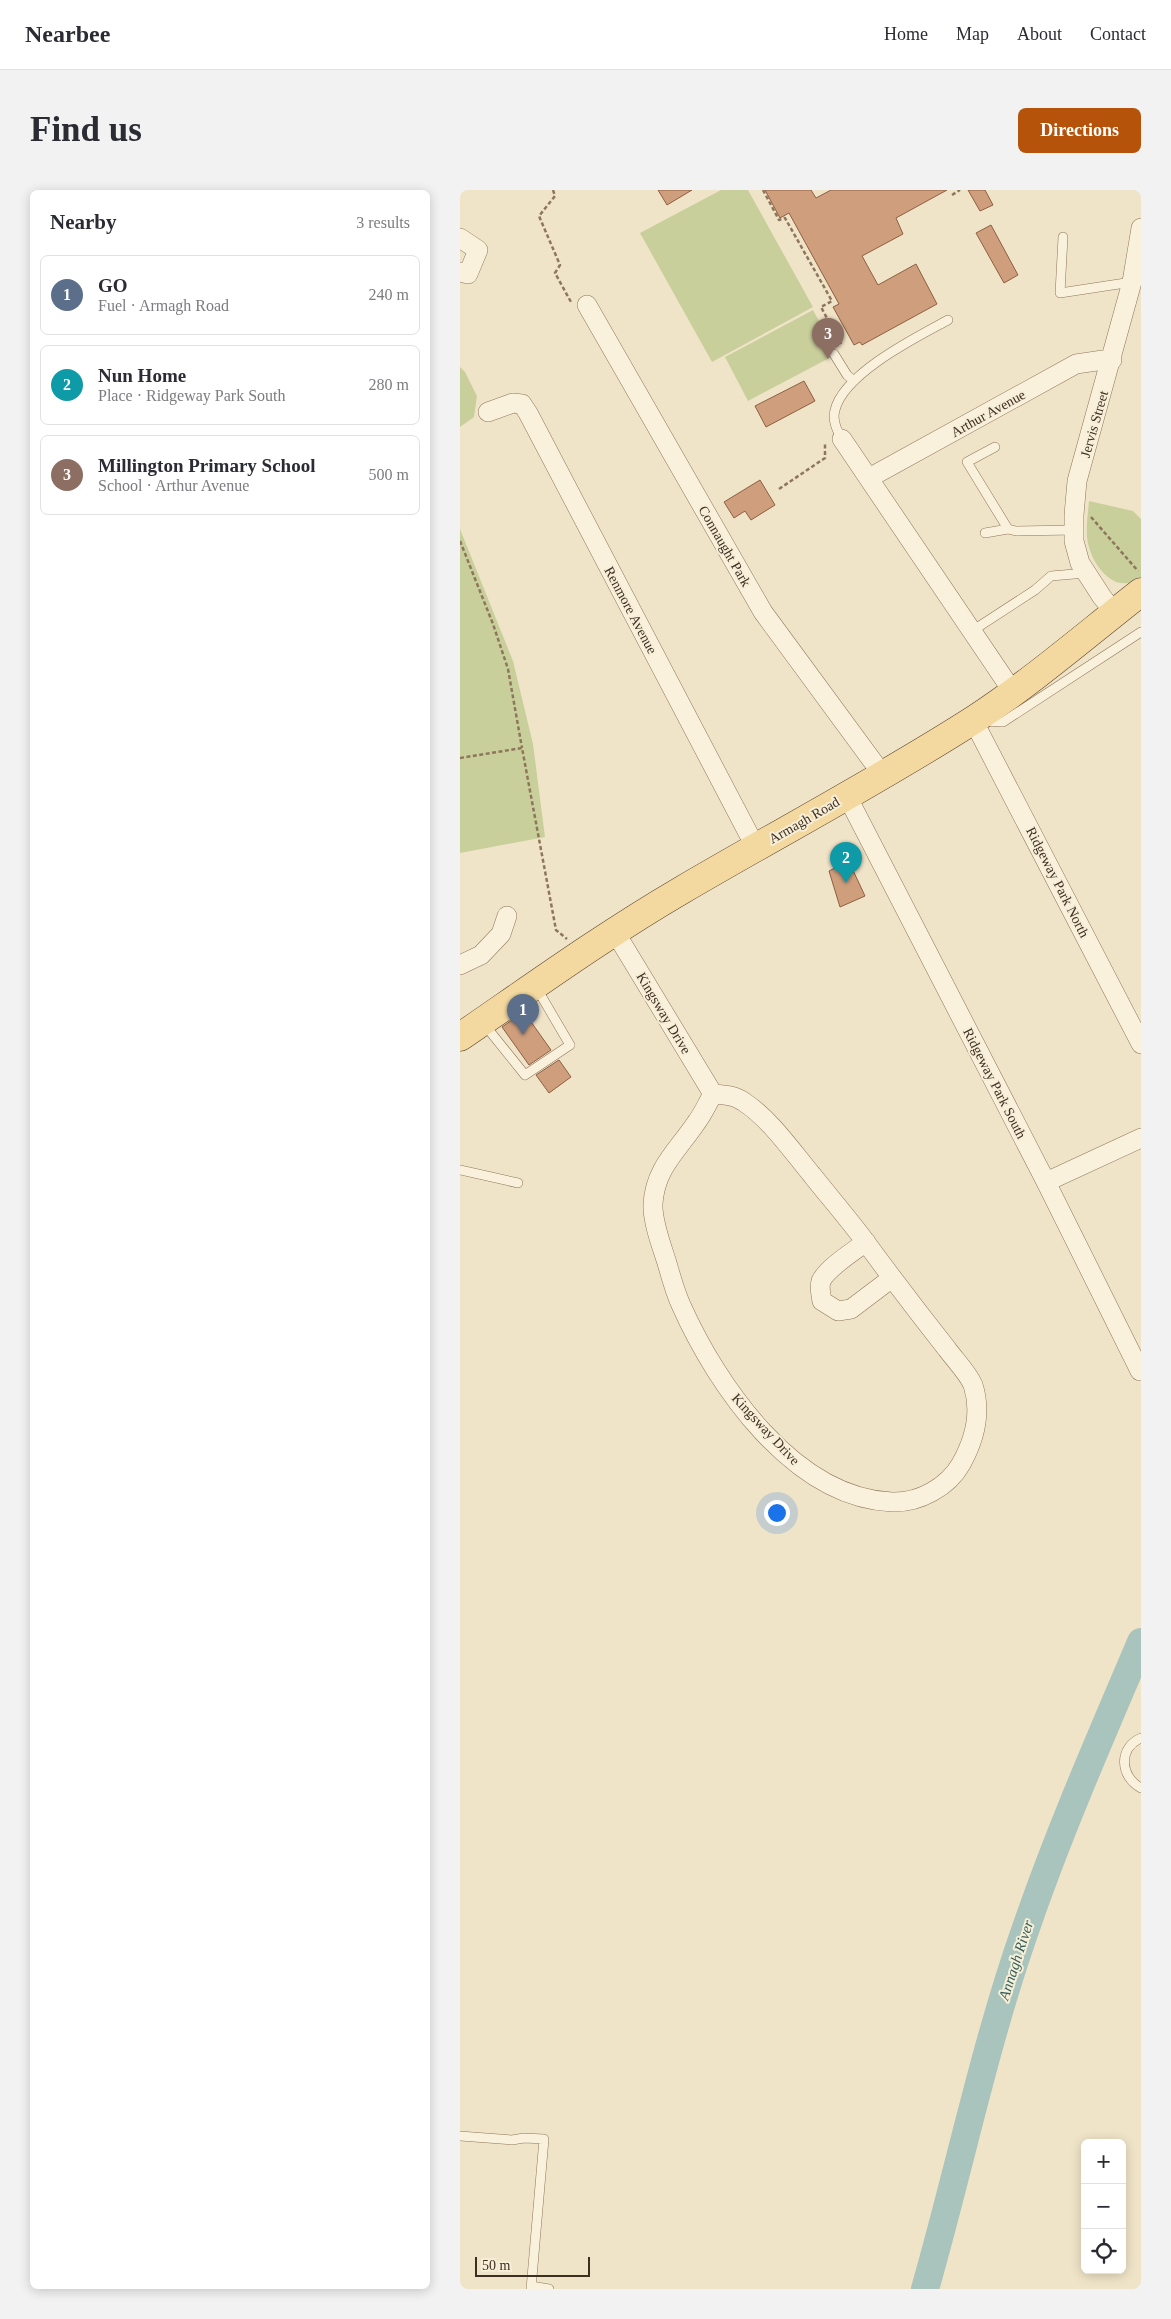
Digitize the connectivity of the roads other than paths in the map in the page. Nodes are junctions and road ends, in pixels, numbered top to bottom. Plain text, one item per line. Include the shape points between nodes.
1 (1141, 228) edge
2 (1063, 237) dead end
3 (460, 238) edge
4 (460, 272) edge
5 (1137, 283) edge
6 (587, 305) road end
7 (948, 320) dead end
8 (834, 354) dead end
9 (1112, 360) junction
10 (850, 378) junction
11 (488, 412) dead end
12 (833, 438) joint
13 (995, 447) dead end
14 (869, 478) junction
15 (1074, 523) junction
16 (1008, 529) junction
17 (985, 534) dead end
18 (1086, 573) junction
19 (1141, 592) edge
20 (1115, 612) junction
21 (972, 631) junction
22 (1141, 632) edge
23 (1013, 692) junction
24 (974, 720) junction
25 (882, 774) junction
26 (847, 796) junction
27 (756, 848) junction
28 (507, 916) dead end
29 (615, 932) junction
30 (460, 965) edge
31 (535, 984) junction
32 (482, 1022) junction
33 (460, 1037) edge
34 (1141, 1044) edge
35 (713, 1094) junction
36 (1141, 1138) edge
37 (460, 1170) edge
38 (1046, 1182) junction
39 (518, 1184) dead end
40 (866, 1242) junction
41 (892, 1278) junction
42 (1140, 1371) dead end
43 (1141, 1738) edge
44 (1141, 1788) edge
45 (460, 2136) edge
46 (531, 2287) edge
47 (549, 2289) edge

1 - 5 street, Jervis Street
2 - 5 lane via 1060,293
3 - 4 street via 478,250 468,274
5 - 9 street, Jervis Street
6 - 25 street, Connaught Park via 763,612
7 - 10 lane
8 - 10 lane
9 - 14 street, Arthur Avenue via 1076,364
9 - 15 street, Jervis Street via 1077,481
10 - 12 lane via 835,409 837,432
11 - 27 street, Renmore Avenue via 512,403 522,404 528,413
12 - 14 street
13 - 16 lane via 967,462
14 - 21 street
15 - 16 lane via 1016,531
15 - 18 street, Jervis Street via 1074,541
16 - 17 lane
18 - 20 street, Jervis Street
18 - 21 lane via 1051,576
19 - 20 main road, Armagh Road
20 - 23 main road, Armagh Road
21 - 23 street
22 - 24 lane via 1003,722
23 - 24 main road, Armagh Road
24 - 25 main road, Armagh Road
24 - 34 street, Ridgeway Park North
25 - 26 main road, Armagh Road
26 - 27 main road, Armagh Road
26 - 38 street, Ridgeway Park South
27 - 29 main road, Armagh Road
28 - 30 street via 501,934 481,955
29 - 31 main road, Armagh Road
29 - 35 street, Kingsway Drive
31 - 32 main road, Armagh Road
31 - 32 lane via 570,1045 525,1075
32 - 33 main road, Armagh Road
35 - 40 street, Kingsway Drive via 729,1095 745,1102 778,1133
35 - 41 street, Kingsway Drive via 660,1173 653,1205 679,1302 702,1348 728,1388 796,1464 827,1484 873,1502 902,1503 926,1496 959,1468 972,1444 978,1415 972,1383
36 - 38 street
37 - 39 lane
38 - 42 street, Ridgeway Park South
40 - 41 street, Kingsway Drive
40 - 41 street via 827,1272 821,1282 822,1301 838,1311 851,1309
43 - 44 lane via 1132,1744 1124,1759 1127,1776
45 - 46 lane via 544,2139
46 - 47 lane

